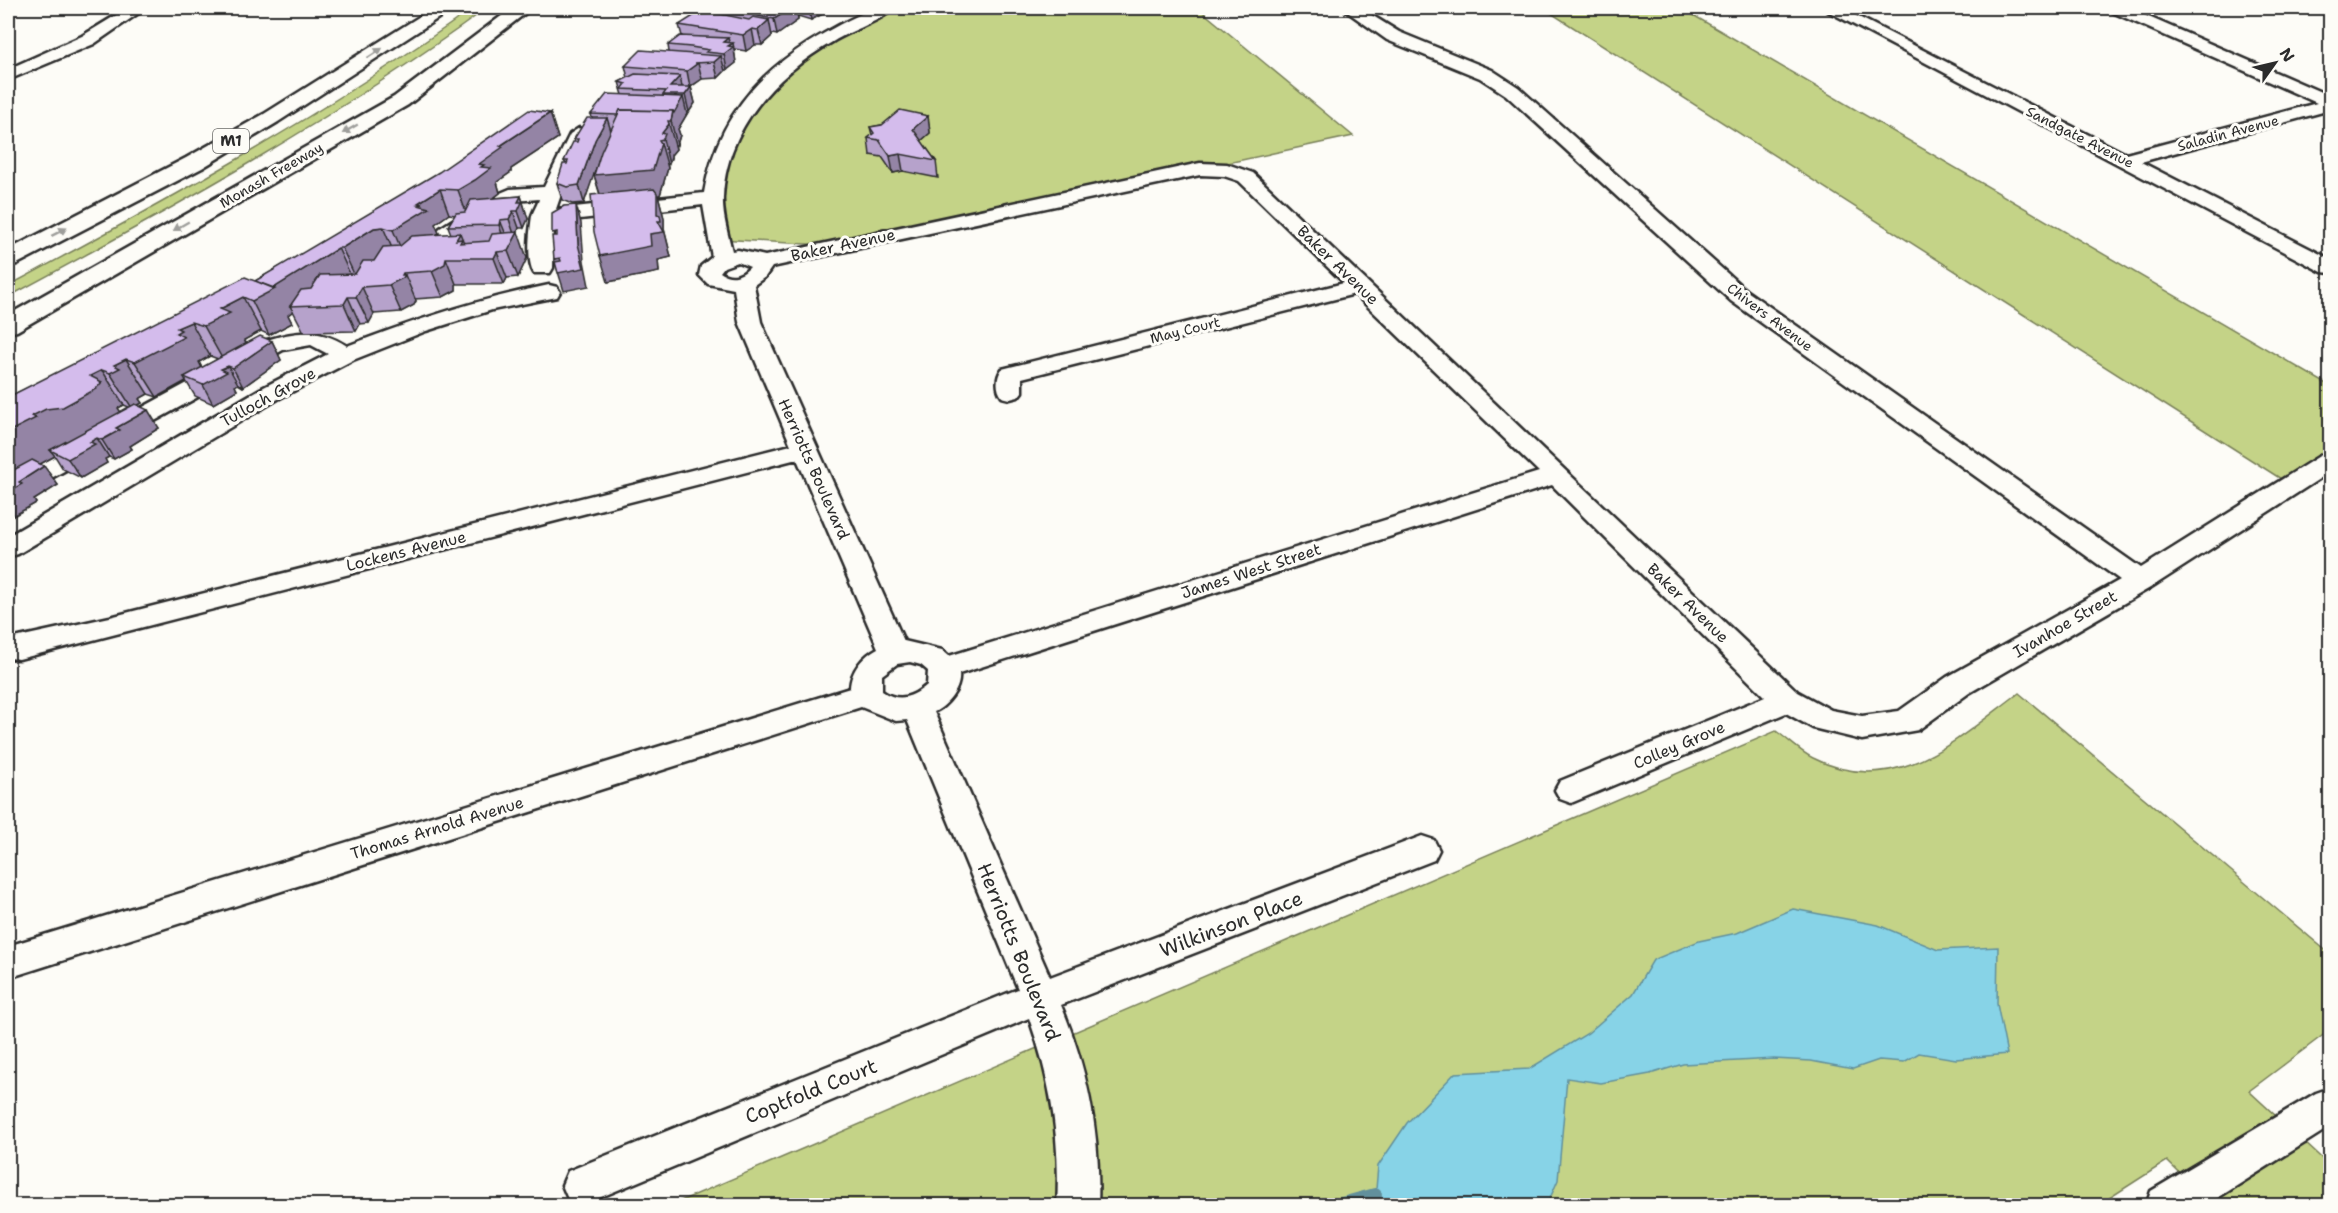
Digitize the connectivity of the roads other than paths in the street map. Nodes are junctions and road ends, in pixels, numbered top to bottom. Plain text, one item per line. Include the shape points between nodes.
1 (138, 8) edge
2 (444, 8) edge
3 (524, 8) edge
4 (886, 8) edge
5 (1350, 8) edge
6 (1830, 8) edge
7 (2116, 8) edge
8 (544, 11) dead end
9 (388, 20) dead end
10 (8, 75) edge
11 (401, 100) junction
12 (2331, 103) edge
13 (579, 134) edge
14 (2125, 160) junction
15 (194, 163) junction
16 (550, 192) junction
17 (713, 198) junction
18 (542, 218) junction
19 (539, 245) junction
20 (517, 249) edge
21 (8, 259) edge
22 (400, 262) edge
23 (2331, 267) edge
24 (542, 268) dead end
25 (752, 272) junction
26 (1360, 286) junction
27 (549, 292) dead end
28 (8, 325) edge
29 (345, 355) junction
30 (990, 362) dead end
31 (804, 449) junction
32 (2331, 461) edge
33 (1557, 475) junction
34 (8, 491) edge
35 (8, 548) edge
36 (2140, 581) junction
37 (8, 648) edge
38 (895, 653) junction
39 (945, 668) junction
40 (867, 694) junction
41 (1787, 700) junction
42 (917, 708) junction
43 (1571, 790) dead end
44 (1422, 850) dead end
45 (8, 962) edge
46 (1040, 998) junction
47 (2331, 1106) edge
48 (582, 1185) dead end
49 (1077, 1206) edge
50 (2166, 1206) edge

1 - 10 street via 88,40
15 -> 2 highway, M1 via 331,82
3 - 11 highway, Monash Freeway
4 - 17 street via 851,22 801,54 768,82 740,114 718,157
5 - 36 street, Chivers Avenue via 1393,36 1486,74 1512,91 1739,296
6 - 14 street, Sandgate Avenue
7 - 12 street
8 - 11 highway via 464,66
9 - 15 highway
11 -> 28 highway, Monash Freeway
12 - 14 street, Saladin Avenue
13 - 16 street
14 - 23 street, Sandgate Avenue
21 -> 15 highway, M1
16 - 18 street
16 - 22 street via 510,195 447,232 446,250 419,252
17 - 18 street
17 - 25 street, Baker Avenue via 723,259 709,271 713,279 726,283
18 - 19 street
19 - 20 street
19 - 24 street
25 - 26 street, Baker Avenue via 1189,171 1217,168 1246,177
25 - 31 street, Herriotts Boulevard via 750,322
26 - 30 street, May Court via 1010,383
26 - 33 street, Baker Avenue
27 - 29 street, Tulloch Grove via 488,304
29 - 34 street via 320,339 297,338 275,345
29 - 35 street, Tulloch Grove via 269,394
31 - 37 street, Lockens Avenue via 110,627
31 - 38 street, Herriotts Boulevard
32 - 36 street, Ivanhoe Street
33 - 39 street, James West Street
33 - 41 street, Baker Avenue
36 - 41 street, Ivanhoe Street via 1958,685 1907,722 1862,728 1824,720
38 - 39 street via 925,653
38 - 40 street via 873,665 864,684
39 - 42 street via 941,691
40 - 42 street via 874,703 886,708
40 - 45 street, Thomas Arnold Avenue
41 - 43 street, Colley Grove
42 - 46 street, Herriotts Boulevard
44 - 46 street, Wilkinson Place
46 - 48 street, Coptfold Court
46 - 49 street, Herriotts Boulevard via 1071,1088 1080,1179
47 - 50 street

